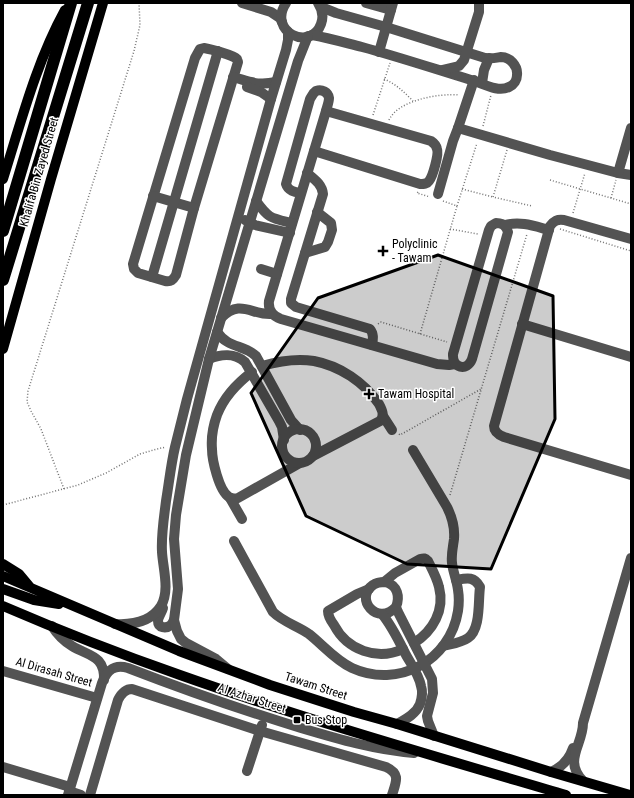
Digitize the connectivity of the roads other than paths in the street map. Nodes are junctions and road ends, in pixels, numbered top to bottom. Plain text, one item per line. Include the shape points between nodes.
1 (70, 3) edge
2 (88, 3) edge
3 (104, 3) edge
4 (242, 3) edge
5 (277, 3) edge
6 (285, 3) edge
7 (366, 3) edge
8 (479, 3) edge
9 (319, 4) edge
10 (392, 7) edge
11 (282, 22) junction
12 (386, 27) junction
13 (288, 32) junction
14 (310, 36) junction
15 (218, 51) junction
16 (379, 52) junction
17 (466, 52) junction
18 (489, 58) junction
19 (440, 70) junction
20 (232, 80) junction
21 (276, 82) junction
22 (478, 82) junction
23 (271, 99) junction
24 (326, 111) junction
25 (458, 128) junction
26 (631, 128) edge
27 (453, 141) junction
28 (436, 146) junction
29 (314, 152) junction
30 (307, 173) junction
31 (618, 173) junction
32 (631, 175) edge
33 (3, 179) edge
34 (246, 189) junction
35 (301, 193) junction
36 (153, 196) junction
37 (435, 197) road end
38 (256, 202) junction
39 (174, 203) junction
40 (194, 208) junction
41 (317, 212) junction
42 (250, 222) junction
43 (291, 228) junction
44 (507, 229) junction
45 (3, 231) edge
46 (549, 231) junction
47 (631, 240) edge
48 (305, 253) junction
49 (261, 269) dead end
50 (277, 274) junction
51 (152, 277) junction
52 (3, 280) edge
53 (292, 305) junction
54 (272, 314) junction
55 (222, 318) junction
56 (287, 321) junction
57 (522, 324) junction
58 (217, 332) junction
59 (372, 345) junction
60 (3, 349) edge
61 (631, 357) edge
62 (209, 359) junction
63 (455, 364) junction
64 (262, 366) junction
65 (252, 372) junction
66 (383, 416) junction
67 (300, 430) junction
68 (396, 432) road end
69 (284, 440) junction
70 (413, 450) dead end
71 (313, 456) junction
72 (300, 463) junction
73 (631, 475) edge
74 (230, 498) junction
75 (242, 519) dead end
76 (234, 541) dead end
77 (631, 558) edge
78 (3, 564) edge
79 (3, 576) edge
80 (456, 580) junction
81 (384, 582) junction
82 (3, 588) edge
83 (30, 588) junction
84 (165, 589) junction
85 (369, 589) junction
86 (71, 605) junction
87 (3, 606) edge
88 (396, 607) junction
89 (382, 614) junction
90 (174, 620) junction
91 (115, 624) junction
92 (52, 626) junction
93 (414, 643) junction
94 (443, 646) junction
95 (403, 649) junction
96 (425, 663) junction
97 (414, 669) junction
98 (3, 671) edge
99 (230, 671) junction
100 (104, 680) junction
101 (97, 698) junction
102 (265, 717) junction
103 (583, 723) junction
104 (397, 724) junction
105 (260, 731) junction
106 (434, 736) junction
107 (424, 753) junction
108 (3, 767) edge
109 (247, 771) dead end
110 (551, 772) junction
111 (582, 781) junction
112 (69, 791) edge
113 (81, 795) edge
114 (90, 795) edge
115 (392, 795) edge
116 (566, 795) edge
117 (630, 795) edge

1 - 33 main road, Khalifa Bin Zayed Street via 56,27 40,65
1 - 45 highway, Khalifa Bin Zayed Street
2 - 52 highway, Khalifa Bin Zayed Street
3 - 60 main road, Khalifa Bin Zayed Street
4 - 11 street via 271,12
5 - 6 street
6 - 11 street
7 - 10 street
8 - 17 street via 479,12
9 - 12 street via 336,13
9 - 14 street via 322,23
10 - 12 street
11 - 13 street
12 - 16 street
12 - 17 street
13 - 14 street via 297,37
13 - 21 street via 286,50
14 - 16 street via 328,38
14 - 38 street via 298,61
15 - 20 street via 237,60
15 - 36 street via 204,48 197,53
15 - 39 street
16 - 19 street
17 - 18 street
17 - 19 street via 459,66
18 - 22 street
18 - 22 street via 510,60 516,67 517,77 512,85 503,89
19 - 22 street
20 - 21 street via 257,84
20 - 23 street
20 - 40 street
21 - 23 street
22 - 25 street via 469,96
23 - 34 street
24 - 28 street via 431,141
24 - 29 street
24 - 35 street via 328,95 318,90 310,99 286,184 289,189
25 - 27 street
25 - 31 street
26 - 31 street
27 - 28 street
27 - 37 street
28 - 29 street via 438,152 431,176 428,182 420,184
29 - 30 street
30 - 35 street
30 - 41 street via 319,183 322,190
31 - 32 street
34 - 42 street via 244,216 245,220
34 - 84 street via 175,447 163,529
35 - 43 street
36 - 39 street
36 - 51 street via 133,267 138,273
38 - 42 street
38 - 43 street via 270,217
39 - 40 street
39 - 51 street
40 - 51 street via 173,280 170,282
41 - 48 street
41 - 48 street via 331,223 332,230 325,247
42 - 43 street via 258,226
42 - 55 street
43 - 50 street
44 - 46 street
44 - 46 street via 511,224 524,224
44 - 63 street via 470,363 463,367
44 - 63 street via 501,223 496,223 491,226 487,236 453,354
46 - 47 street via 559,219
46 - 57 street
48 - 53 street via 291,299
49 - 50 street
50 - 54 street via 269,301
53 - 56 street
53 - 59 street via 367,328 373,335
54 - 55 street via 239,308 229,311
54 - 56 street
55 - 58 street
56 - 59 street
57 - 61 street
57 - 73 street via 494,422 495,432 504,437
58 - 62 street
58 - 64 street via 229,344 256,356
59 - 63 street via 437,364
62 - 65 street via 225,355 238,358 246,362
62 - 90 street via 186,455 176,514 174,539 178,585
64 - 66 street via 281,361 301,360 338,369 369,391 383,411
64 - 67 street via 291,420
65 - 69 street via 280,422
65 - 74 street via 227,396 214,427 213,461 220,483
66 - 68 street
66 - 71 street via 380,421
67 - 69 street via 290,432
67 - 71 street via 311,434 314,439 316,450
69 - 72 street via 283,451 286,456
70 - 80 street via 451,515 454,531 452,560
71 - 72 street
72 - 74 street via 238,498
74 - 75 street
76 - 97 street via 273,612 306,632 335,658 351,668 368,674 395,674
77 - 103 street
78 - 83 main road via 23,578
79 - 83 main road, Tawam Street
80 - 94 street via 458,610 453,629
80 - 94 street via 473,579 480,587 477,623 468,638
81 - 85 street via 377,583
81 - 88 street via 394,586 397,591
81 - 93 street via 420,559 428,561 439,586 441,606 429,631
82 - 86 main road via 34,600
83 - 86 main road, Tawam Street
84 - 90 street via 166,602 158,622 162,627 167,627 172,625
84 - 91 street via 161,606 153,615 142,621
85 - 89 street via 366,598 368,606 374,612
85 - 95 street via 328,611 336,630 348,643 370,653 387,654
86 - 91 main road, Tawam Street
87 - 92 main road
88 - 89 street
88 - 93 street
89 - 95 street
90 - 99 street via 181,639 216,659
91 - 99 main road, Tawam Street
92 - 100 street via 66,642 99,660 104,671
92 - 107 main road via 180,676
93 - 96 street
94 - 96 street
95 - 97 street
96 - 97 street
96 - 106 street via 433,683 427,716
97 - 104 street via 422,689 420,705 413,714
98 - 101 street, Al Dirasah Street
99 - 104 main road, Tawam Street via 311,699
100 - 101 street, Al Azhar Street
100 - 102 street, Al Azhar Street via 111,670 121,666
101 - 112 street, Al Azhar Street
102 - 105 street
102 - 107 street, Al Azhar Street via 369,747
103 - 110 street via 568,758 563,765
103 - 111 street via 574,763
104 - 106 main road, Tawam Street
105 - 109 street
105 - 114 street via 132,689 126,690 118,700
105 - 115 street via 390,769 396,777
106 - 110 main road, Tawam Street
107 - 116 main road
108 - 112 street
110 - 111 main road, Tawam Street
111 - 117 main road, Tawam Street
112 - 113 street

